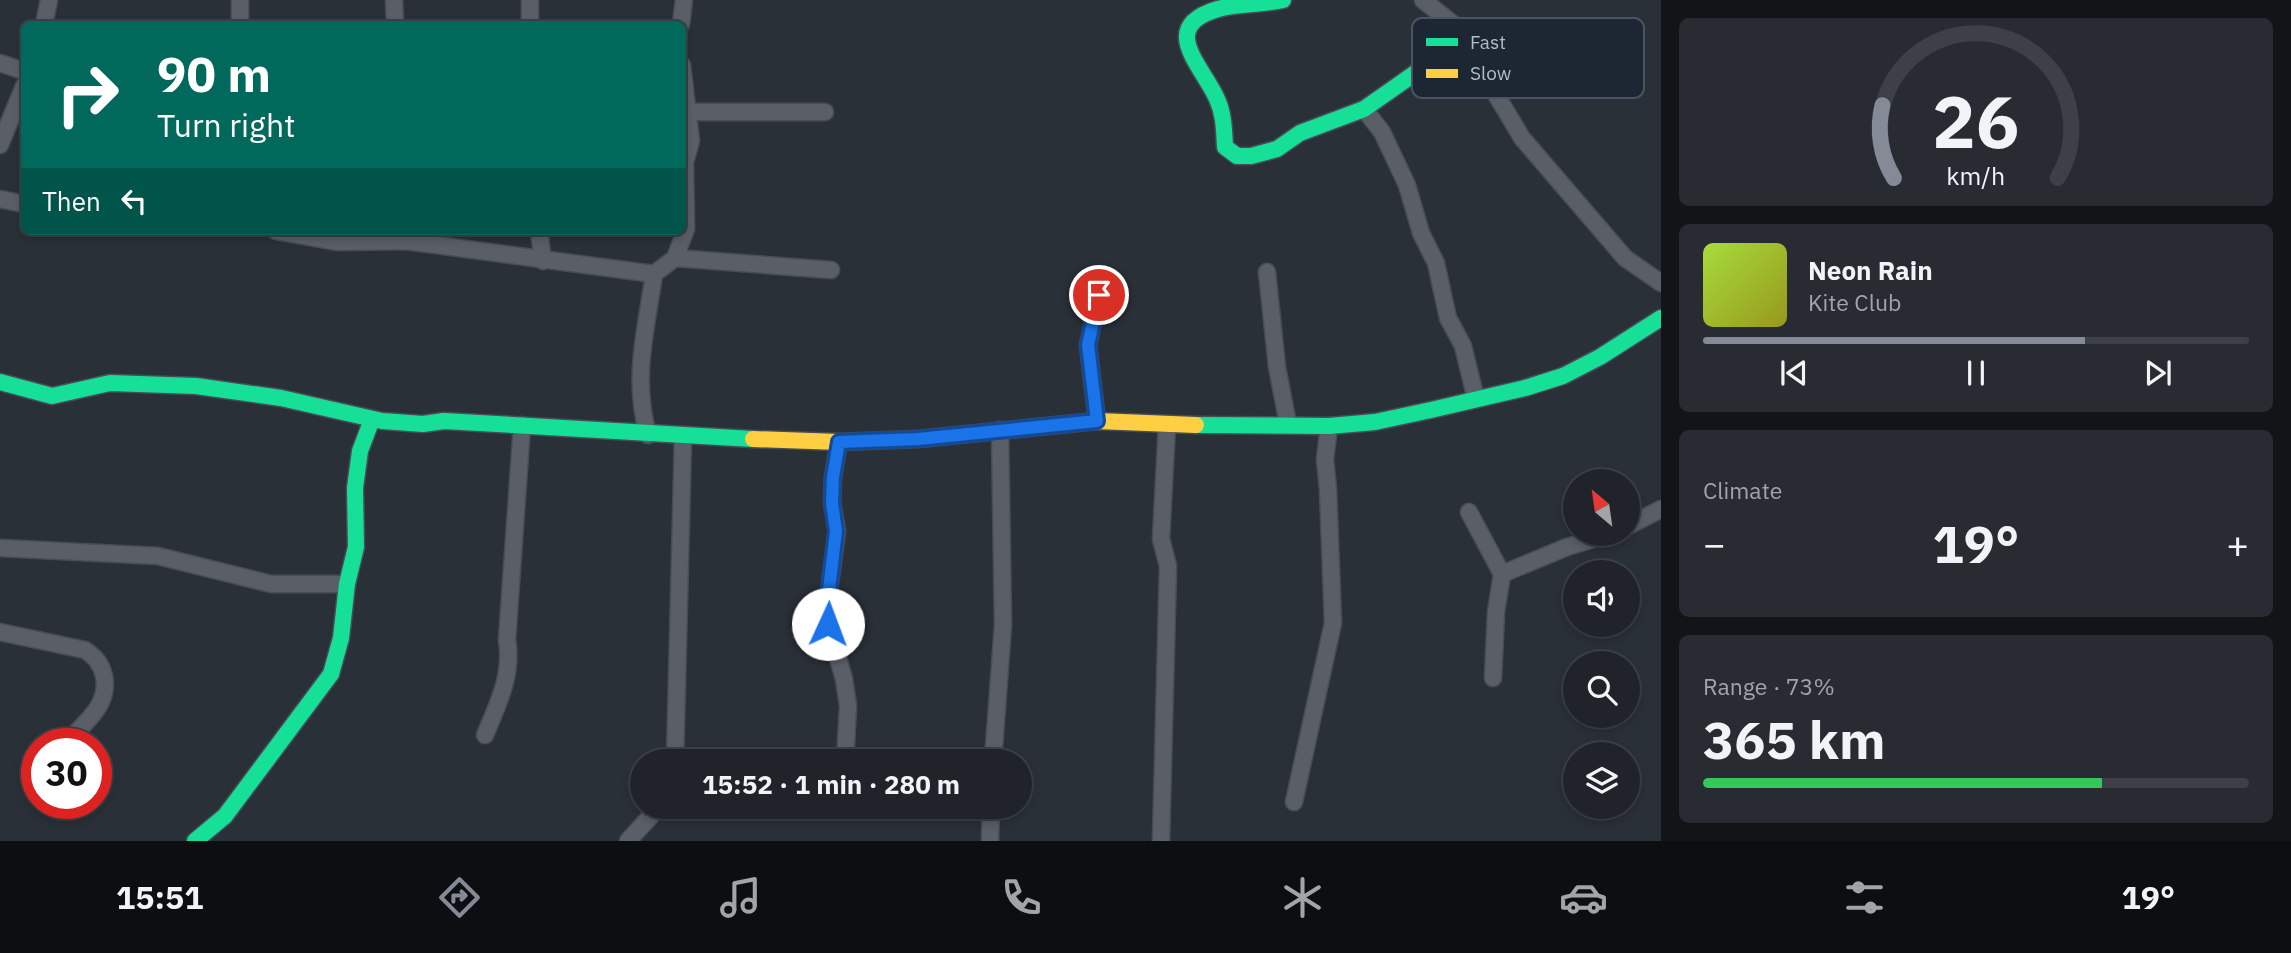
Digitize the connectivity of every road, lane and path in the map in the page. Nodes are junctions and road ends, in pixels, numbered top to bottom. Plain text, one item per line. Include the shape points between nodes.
1 (49, 0) edge
2 (240, 0) edge
3 (394, 0) edge
4 (530, 0) edge
5 (684, 0) edge
6 (1283, 0) edge
7 (1423, 0) edge
8 (1446, 18) edge
9 (45, 21) edge
10 (240, 21) edge
11 (395, 21) edge
12 (530, 21) edge
13 (681, 21) edge
14 (0, 64) edge
15 (21, 71) edge
16 (1412, 75) edge
17 (686, 91) edge
18 (21, 93) edge
19 (1498, 98) edge
20 (1364, 109) junction
21 (689, 111) junction
22 (825, 112) dead end
23 (0, 145) edge
24 (686, 158) edge
25 (0, 198) edge
26 (21, 203) edge
27 (298, 235) edge
28 (540, 235) edge
29 (683, 235) edge
30 (384, 236) edge
31 (676, 258) junction
32 (543, 261) junction
33 (831, 270) dead end
34 (1267, 272) dead end
35 (654, 274) junction
36 (1661, 283) edge
37 (1099, 295) dead end
38 (1661, 318) edge
39 (0, 382) edge
40 (1476, 399) junction
41 (1097, 421) junction
42 (371, 422) junction
43 (1289, 424) junction
44 (522, 425) junction
45 (1167, 425) junction
46 (1329, 426) junction
47 (1000, 430) junction
48 (648, 435) junction
49 (683, 437) junction
50 (839, 442) junction
51 (1661, 509) edge
52 (1469, 512) dead end
53 (1640, 520) edge
54 (1570, 546) edge
55 (0, 548) edge
56 (1502, 574) junction
57 (347, 584) junction
58 (0, 632) edge
59 (1493, 678) dead end
60 (80, 728) edge
61 (485, 736) dead end
62 (675, 749) edge
63 (846, 749) edge
64 (994, 749) edge
65 (1294, 802) dead end
66 (648, 819) edge
67 (991, 819) edge
68 (195, 841) edge
69 (628, 841) edge
70 (990, 841) edge
71 (1161, 841) edge

1 - 9 street
2 - 10 street
3 - 11 street
4 - 12 street
5 - 13 street
6 - 20 street via 1213,10 1185,34 1185,46 1222,110 1225,147 1237,156 1277,149 1300,132
7 - 8 street
14 - 15 street
16 - 20 street
17 - 21 street
18 - 23 street
19 - 36 street via 1522,138 1625,258
20 - 40 street via 1382,132 1436,262 1448,317 1463,346
21 - 22 street
21 - 24 street via 691,141
25 - 26 street
27 - 30 street via 337,242
28 - 32 street
29 - 31 street
30 - 32 street
31 - 33 street
31 - 35 street
32 - 35 street
34 - 43 street via 1277,366
35 - 48 street via 639,358 640,406
37 - 41 street via 1088,345
38 - 40 street via 1563,376
39 - 42 street via 52,396 107,383 175,384 280,398
40 - 46 street via 1376,422
41 - 45 street
41 - 47 street
42 - 44 street
42 - 57 street via 360,451 356,547
43 - 45 street
43 - 46 street
44 - 48 street
44 - 61 street via 508,667
45 - 71 street via 1161,538 1168,566
46 - 65 street via 1325,459 1333,623
47 - 50 street
47 - 64 street via 1003,625
48 - 49 street
49 - 50 street
49 - 62 street
50 - 63 street via 833,477 836,531 828,624 848,706
51 - 53 street
52 - 56 street
54 - 56 street
55 - 57 street via 158,556 271,584
56 - 59 street
57 - 68 street via 341,638 331,674 225,817
58 - 60 street via 85,650 94,656 106,692 102,705
66 - 69 street
67 - 70 street

